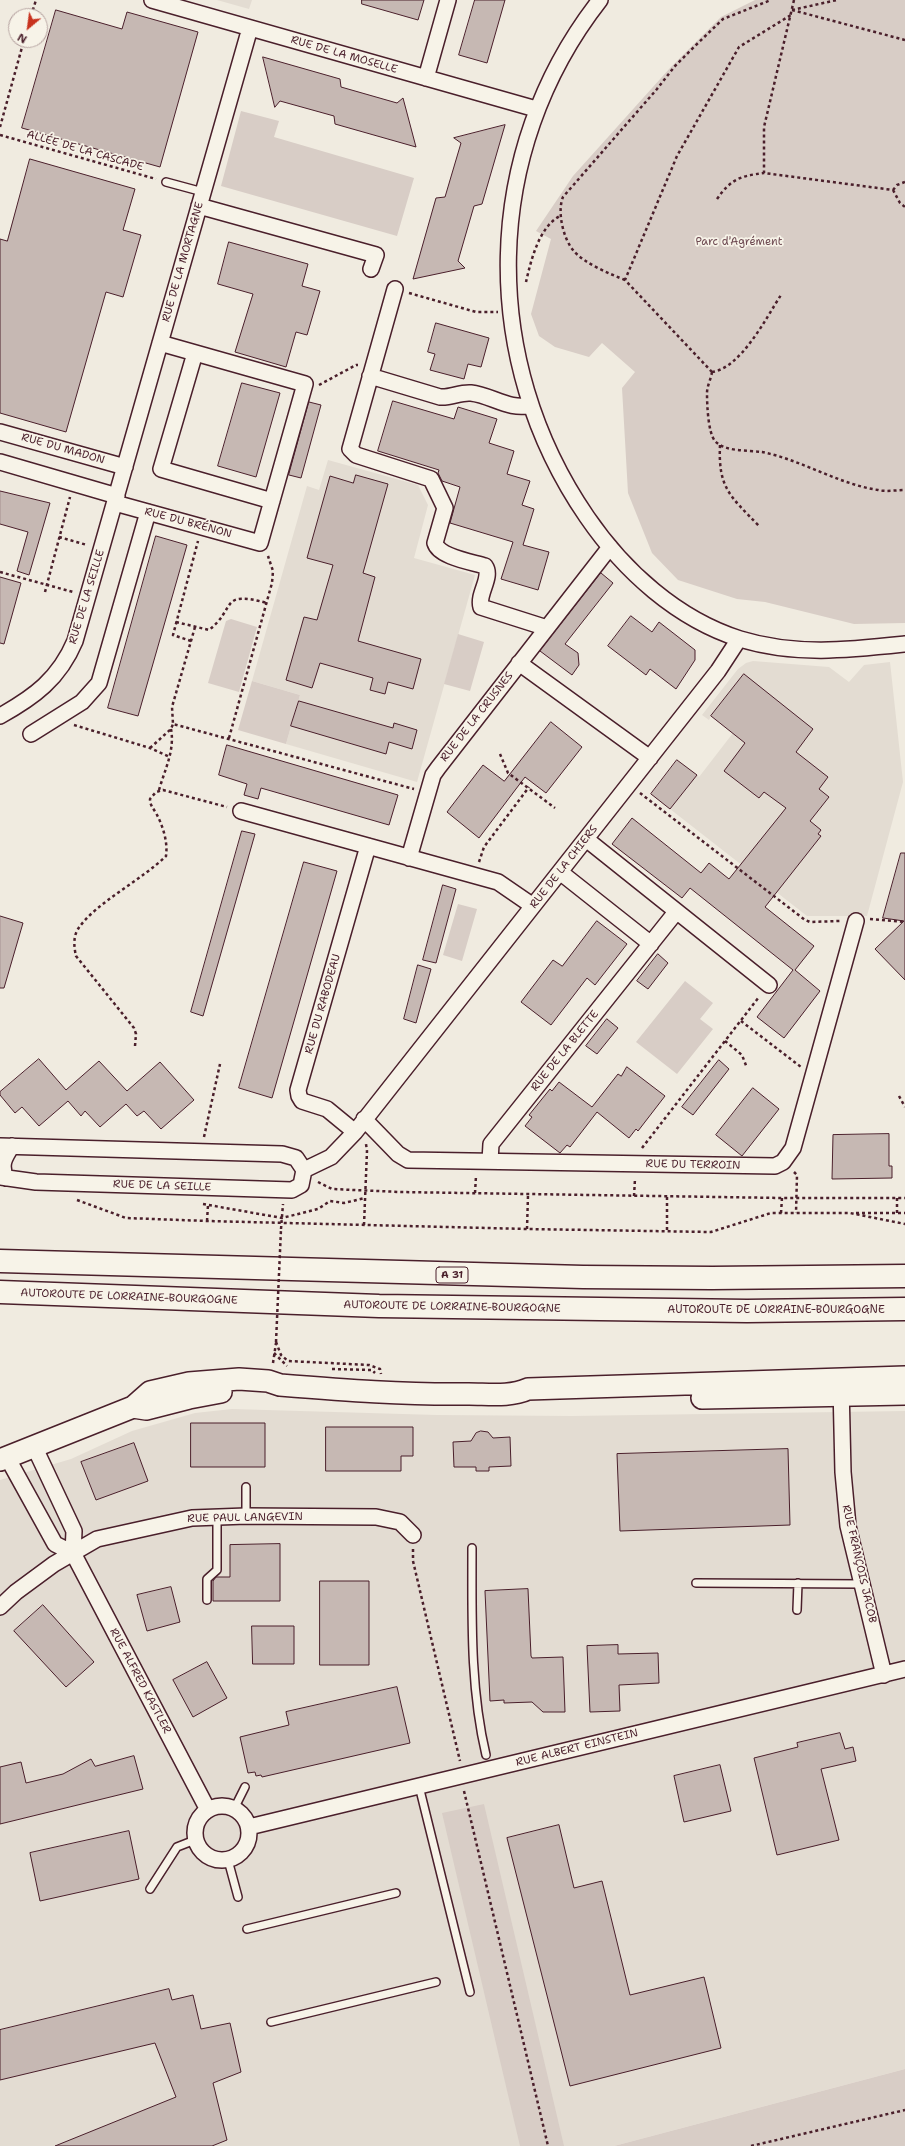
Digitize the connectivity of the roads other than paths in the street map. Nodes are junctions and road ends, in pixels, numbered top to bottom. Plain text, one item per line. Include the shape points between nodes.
1 (152, 0) edge
2 (448, 0) edge
3 (600, 0) edge
4 (250, 28) junction
5 (426, 78) junction
6 (536, 109) junction
7 (166, 182) road end
8 (201, 199) junction
9 (371, 269) dead end
10 (395, 289) road end
11 (160, 343) junction
12 (194, 353) junction
13 (371, 373) junction
14 (531, 405) junction
15 (0, 432) edge
16 (0, 462) edge
17 (126, 467) junction
18 (116, 499) junction
19 (272, 501) junction
20 (148, 512) junction
21 (610, 548) junction
22 (547, 628) junction
23 (739, 639) junction
24 (905, 644) edge
25 (519, 663) junction
26 (0, 716) edge
27 (31, 734) dead end
28 (650, 758) junction
29 (241, 811) road end
30 (586, 839) junction
31 (368, 846) junction
32 (409, 858) junction
33 (560, 872) junction
34 (533, 906) junction
35 (676, 912) junction
36 (856, 921) road end
37 (650, 944) junction
38 (769, 985) road end
39 (364, 1119) junction
40 (355, 1132) junction
41 (6, 1146) edge
42 (490, 1161) junction
43 (304, 1170) junction
44 (3, 1177) edge
45 (0, 1261) edge
46 (905, 1276) edge
47 (0, 1292) edge
48 (905, 1309) edge
49 (905, 1377) edge
50 (841, 1388) junction
51 (905, 1394) edge
52 (34, 1446) junction
53 (4, 1458) edge
54 (246, 1487) dead end
55 (246, 1516) junction
56 (217, 1517) junction
57 (413, 1535) road end
58 (472, 1548) dead end
59 (73, 1553) junction
60 (696, 1583) dead end
61 (798, 1584) junction
62 (863, 1584) junction
63 (207, 1600) dead end
64 (0, 1607) edge
65 (797, 1610) dead end
66 (905, 1669) edge
67 (884, 1674) junction
68 (486, 1754) dead end
69 (419, 1786) junction
70 (245, 1787) dead end
71 (234, 1809) junction
72 (208, 1810) junction
73 (249, 1827) junction
74 (196, 1840) junction
75 (228, 1860) junction
76 (150, 1889) dead end
77 (396, 1893) dead end
78 (238, 1898) dead end
79 (246, 1929) dead end
80 (436, 1982) dead end
81 (470, 1992) dead end
82 (271, 2022) dead end

1 - 4 street, RUE DE LA MOSELLE
2 - 5 street
3 - 6 street via 563,55
4 - 5 street, RUE DE LA MOSELLE
4 - 8 street, RUE DE LA MORTAGNE
5 - 6 street, RUE DE LA MOSELLE
6 - 14 street via 521,160 510,220 507,262 509,308 519,365
7 - 8 lane
8 - 9 street via 376,255
8 - 11 street, RUE DE LA MORTAGNE
10 - 13 street
11 - 12 street
11 - 17 street, RUE DE LA MORTAGNE
12 - 19 street via 161,469
12 - 19 street via 305,384
13 - 14 street via 440,397 449,398 471,393 522,408
13 - 22 street via 350,443 352,453 431,478 445,508 436,547 442,553 488,569 479,601 481,607
14 - 21 street via 552,460
15 - 17 street, RUE DU MADON
16 - 18 street via 73,483
17 - 18 street, RUE DE LA MORTAGNE
18 - 20 street, RUE DU BRÉNON
18 - 26 street, RUE DE LA SEILLE via 75,641 66,660 47,684 29,700
19 - 20 street, RUE DU BRÉNON via 260,543
20 - 27 street via 99,683 82,702
21 - 22 street
21 - 23 street via 642,582 667,601 692,617
22 - 25 street
23 - 24 street via 768,646 812,651
23 - 28 street, RUE DE LA CHIERS via 718,671
25 - 28 street, RUE DE LA CRUSNES
25 - 32 street, RUE DE LA CRUSNES via 438,768
28 - 30 street, RUE DE LA CHIERS
29 - 31 street
30 - 33 street, RUE DE LA CHIERS
30 - 35 street
31 - 32 street
31 - 40 street, RUE DU RABODEAU via 298,1090 298,1096 302,1101 327,1109
32 - 34 street via 498,882
33 - 34 street, RUE DE LA CHIERS
33 - 37 street
34 - 39 street, RUE DE LA CHIERS
35 - 37 street, RUE DE LA BLETTE
35 - 38 street
36 - 42 street, RUE DU TERROIN via 793,1148 786,1159 776,1166
37 - 42 street, RUE DE LA BLETTE via 491,1144
39 - 40 street
39 - 42 street, RUE DU TERROIN via 398,1154 408,1160
40 - 43 street via 331,1157
41 - 43 street, RUE DE LA SEILLE via 290,1155 296,1158
41 - 44 street, RUE DE LA SEILLE via 2,1166
43 - 44 street, RUE DE LA SEILLE via 301,1185 292,1190 36,1182
45 - 46 highway, A 31 via 583,1277
47 - 48 highway, AUTOROUTE DE LORRAINE-BOURGOGNE via 334,1305 748,1311
49 - 50 main road
50 - 51 main road
50 - 52 main road via 528,1399 517,1394 381,1392 280,1385 271,1390 213,1393 146,1409 134,1407
50 - 62 street, RUE FRANÇOIS JACOB via 844,1497 848,1526
52 - 53 main road
52 - 59 street via 74,1531
53 - 59 street via 55,1544
54 - 55 lane
55 - 56 street, RUE PAUL LANGEVIN
55 - 57 street, RUE PAUL LANGEVIN via 389,1518 400,1522
56 - 59 street, RUE PAUL LANGEVIN via 168,1522 97,1539
56 - 63 lane via 217,1570 207,1579
58 - 68 lane via 477,1709
59 - 64 street, RUE PAUL LANGEVIN via 45,1570
59 - 72 street, RUE ALFRED KASTLER
60 - 61 lane
61 - 62 lane
61 - 65 lane
62 - 67 street, RUE FRANÇOIS JACOB
66 - 67 street, RUE ALBERT EINSTEIN
67 - 69 street, RUE ALBERT EINSTEIN
69 - 73 street, RUE ALBERT EINSTEIN
69 - 81 lane
70 - 71 lane
71 - 72 street via 225,1806
71 - 73 street via 246,1820
72 - 74 street via 196,1824
73 - 75 street via 245,1848 240,1854
74 - 75 street via 208,1856
74 - 76 lane via 177,1847
75 - 78 lane
77 - 79 lane
80 - 82 lane

